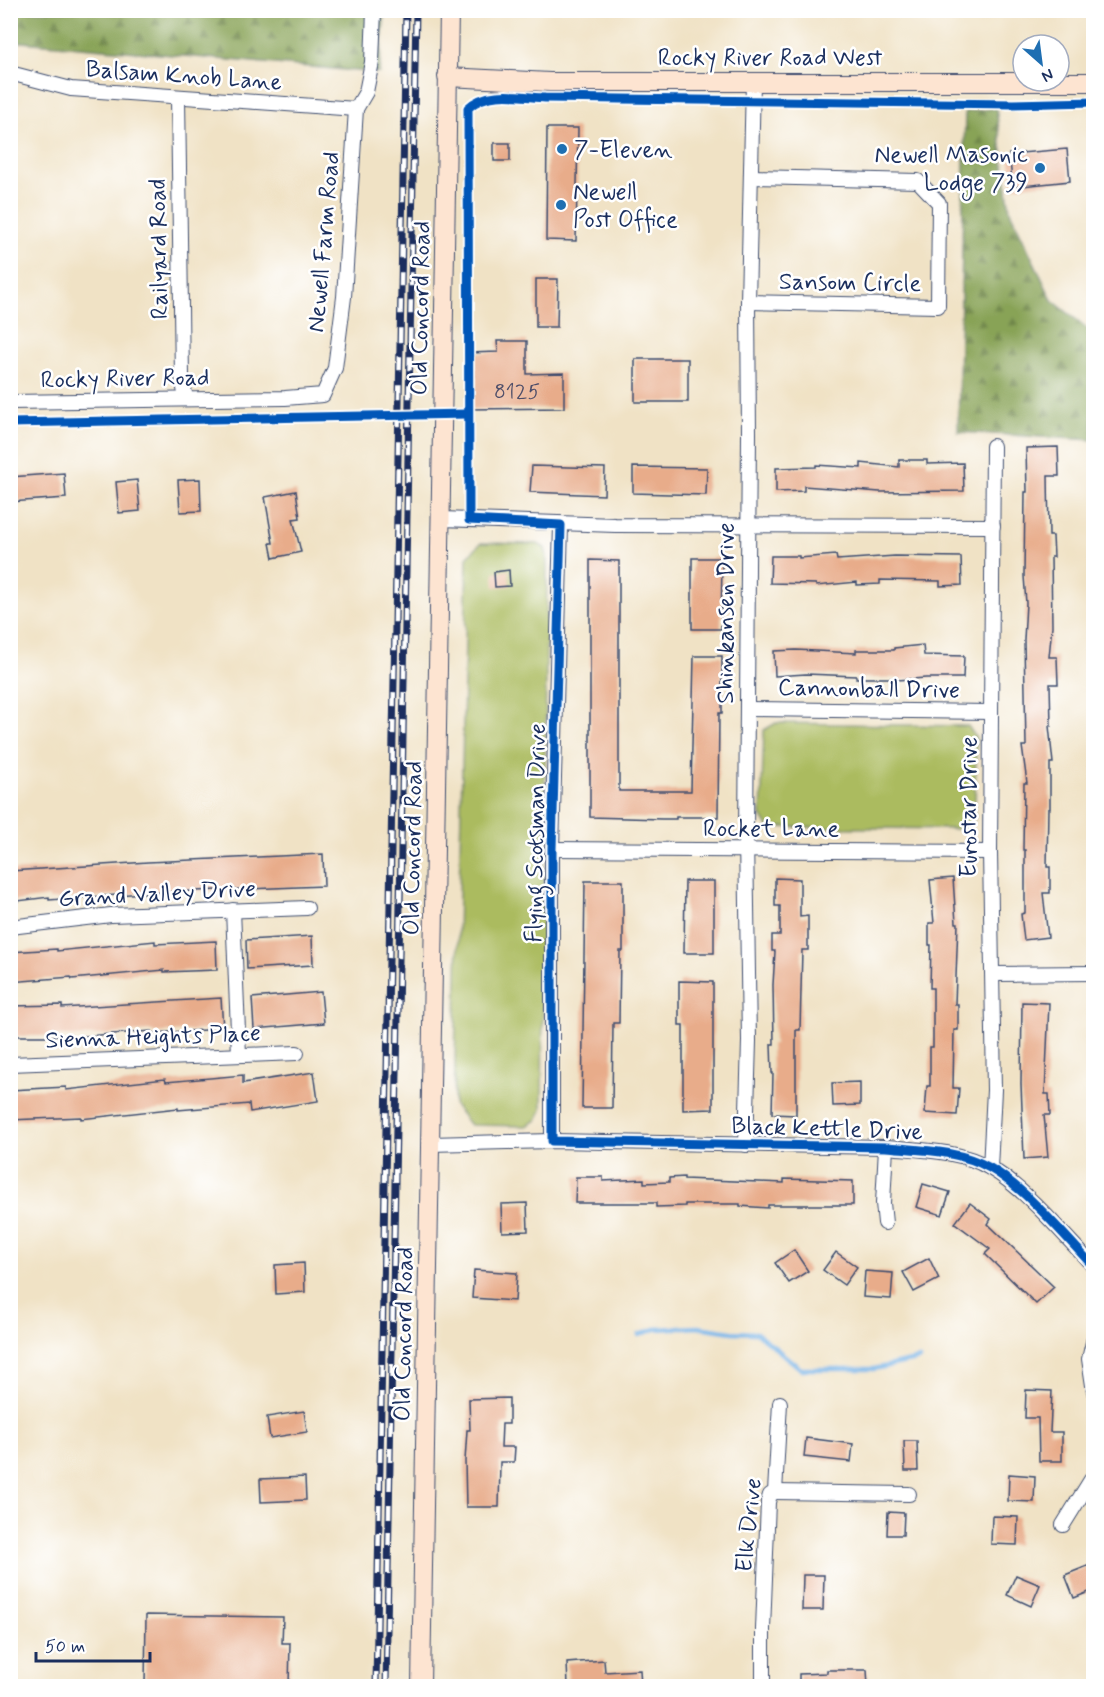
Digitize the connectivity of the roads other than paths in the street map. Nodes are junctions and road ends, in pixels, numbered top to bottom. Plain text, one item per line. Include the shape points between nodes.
1 (374, 10) edge
2 (449, 10) edge
3 (10, 73) edge
4 (447, 77) junction
5 (753, 81) junction
6 (1094, 82) edge
7 (178, 98) junction
8 (356, 110) junction
9 (752, 177) junction
10 (748, 303) junction
11 (239, 398) joint
12 (186, 399) junction
13 (10, 402) edge
14 (993, 446) dead end
15 (441, 519) junction
16 (561, 525) junction
17 (747, 526) junction
18 (993, 526) junction
19 (747, 709) junction
20 (990, 712) junction
21 (552, 849) junction
22 (746, 850) junction
23 (990, 852) junction
24 (307, 908) dead end
25 (233, 910) junction
26 (10, 927) edge
27 (1094, 973) edge
28 (993, 974) junction
29 (297, 1053) dead end
30 (239, 1055) junction
31 (10, 1064) edge
32 (552, 1141) junction
33 (430, 1144) junction
34 (746, 1145) junction
35 (886, 1147) junction
36 (990, 1168) junction
37 (885, 1223) dead end
38 (1094, 1267) edge
39 (1094, 1338) edge
40 (1094, 1392) edge
41 (780, 1403) dead end
42 (1094, 1475) edge
43 (775, 1492) junction
44 (909, 1494) dead end
45 (1063, 1526) dead end
46 (421, 1686) edge
47 (763, 1686) edge

1 - 8 street, Newell Farm Road via 372,62 366,92
2 - 4 street, Old Concord Road
3 - 7 street, Balsam Knob Lane via 71,89
4 - 5 street, Rocky River Road West via 550,82
4 - 15 street, Old Concord Road
5 - 6 street, Rocky River Road West
5 - 9 street, Shinkansen Drive
7 - 8 street, Balsam Knob Lane
7 - 12 street, Railyard Road via 182,377
8 - 11 street, Newell Farm Road via 344,297 335,368 323,395
9 - 10 street, Shinkansen Drive
9 - 10 street, Sansom Circle via 918,181 939,203 938,306
10 - 17 street, Shinkansen Drive
11 - 12 street, Rocky River Road
12 - 13 street, Rocky River Road
14 - 18 street, Eurostar Drive
15 - 16 street
15 - 33 street, Old Concord Road
16 - 17 street
16 - 21 street, Flying Scotsman Drive
17 - 18 street
17 - 19 street, Shinkansen Drive
18 - 20 street, Eurostar Drive
19 - 20 street, Cannonball Drive
19 - 22 street, Shinkansen Drive
20 - 23 street, Eurostar Drive
21 - 22 street, Rocket Lane
21 - 32 street, Flying Scotsman Drive
22 - 23 street, Rocket Lane
22 - 34 street, Shinkansen Drive
23 - 28 street, Eurostar Drive
24 - 25 street, Grand Valley Drive
25 - 26 street, Grand Valley Drive via 111,915
25 - 30 street
27 - 28 street
28 - 36 street, Eurostar Drive
29 - 30 street, Sienna Heights Place
30 - 31 street, Sienna Heights Place
32 - 33 street, Black Kettle Drive
32 - 34 street, Black Kettle Drive
33 - 46 street, Old Concord Road
34 - 35 street, Black Kettle Drive
35 - 36 street, Black Kettle Drive via 933,1150
35 - 37 street
36 - 38 street, Black Kettle Drive via 1014,1185
39 - 40 street via 1089,1359
41 - 43 street, Elk Drive
42 - 45 street
43 - 44 street
43 - 47 street, Elk Drive via 768,1503

